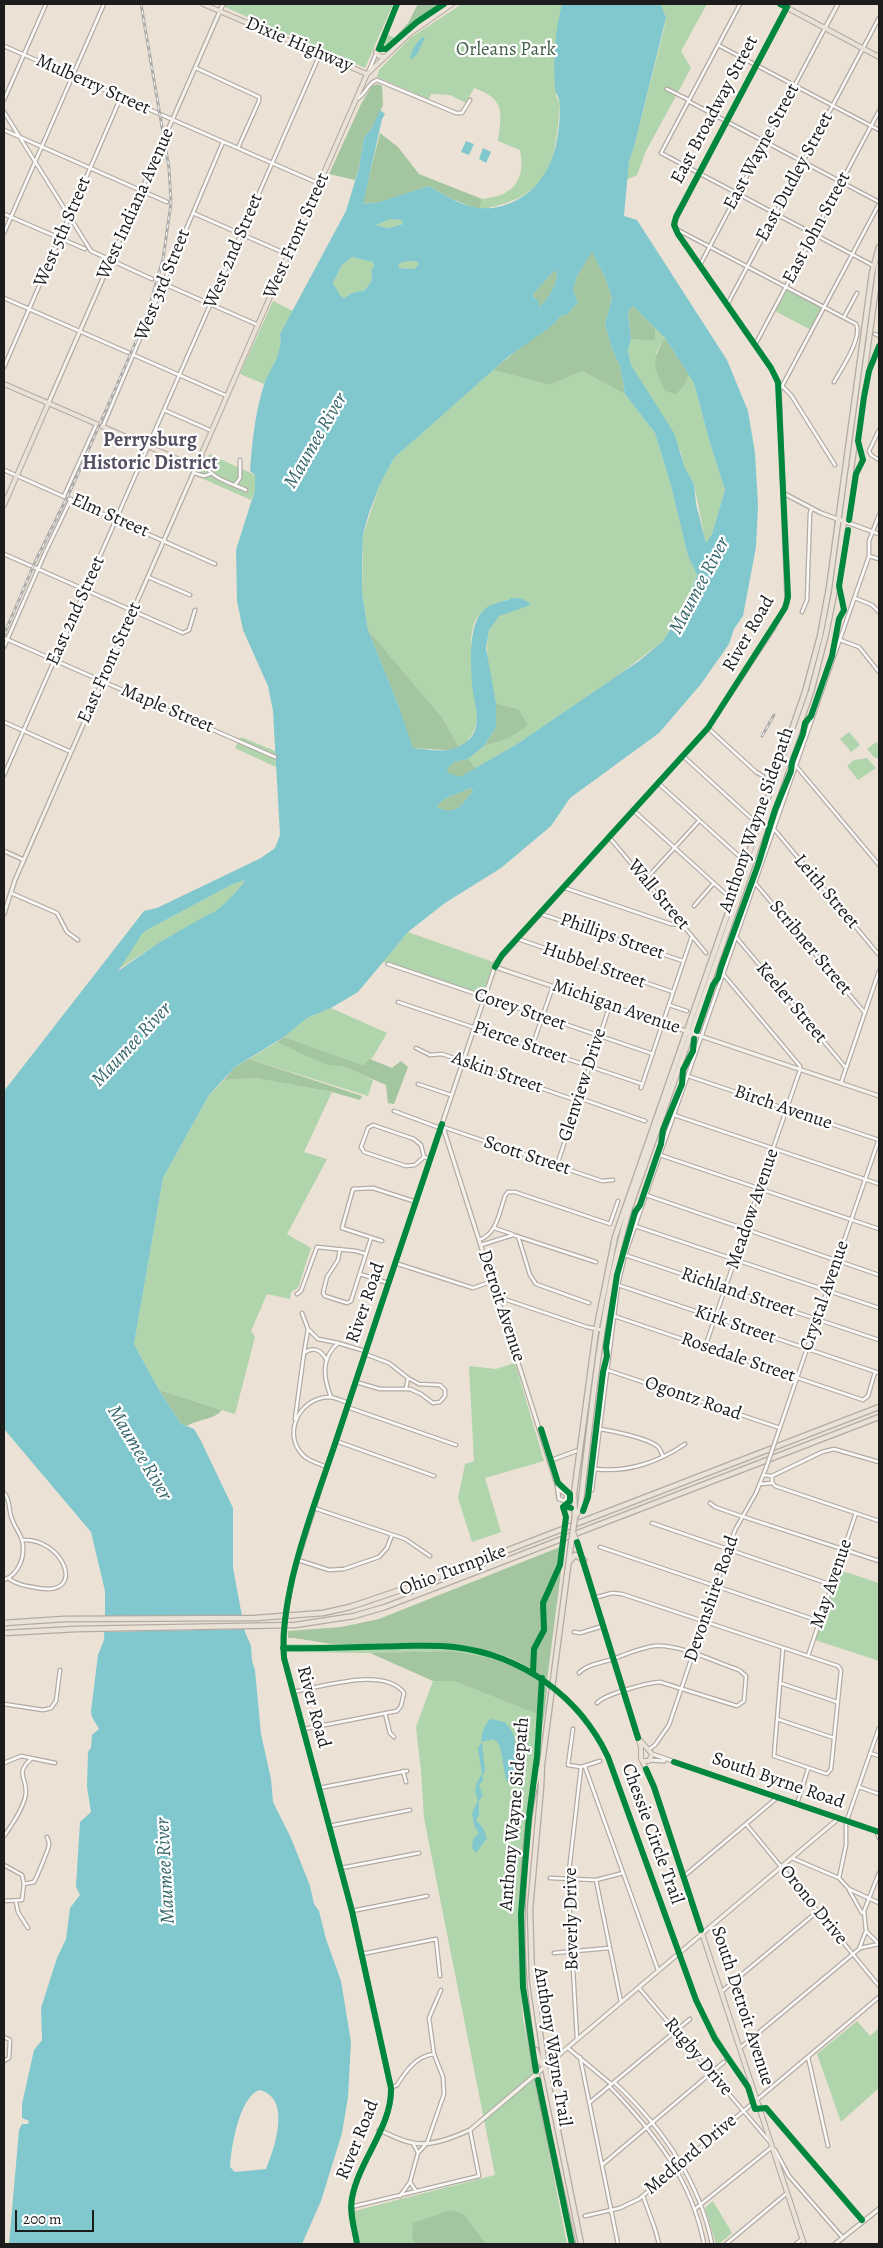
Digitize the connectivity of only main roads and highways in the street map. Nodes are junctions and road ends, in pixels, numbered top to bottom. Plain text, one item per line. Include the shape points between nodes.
1 (203, 4) edge
2 (452, 4) edge
3 (780, 4) edge
4 (788, 6) edge
5 (376, 52) road end
6 (879, 57) edge
7 (384, 58) junction
8 (367, 74) junction
9 (879, 247) edge
10 (878, 267) edge
11 (4, 384) edge
12 (48, 404) junction
13 (4, 505) edge
14 (841, 522) junction
15 (588, 1392) junction
16 (879, 1407) edge
17 (879, 1417) edge
18 (576, 1451) road end
19 (575, 1518) junction
20 (573, 1531) junction
21 (584, 1560) junction
22 (568, 1563) junction
23 (4, 1623) edge
24 (4, 1633) edge
25 (638, 1738) junction
26 (648, 1749) junction
27 (641, 1752) junction
28 (650, 1760) junction
29 (643, 1761) junction
30 (542, 1764) junction
31 (650, 1778) junction
32 (529, 2019) junction
33 (545, 2067) junction
34 (538, 2073) junction
35 (554, 2110) junction
36 (573, 2244) edge
37 (581, 2244) edge
38 (804, 2244) edge

1 - 8 main road, Dixie Highway
2 - 7 main road via 409,34
3 - 4 main road
4 - 6 main road
5 - 7 main road
7 - 8 main road
8 - 12 main road, West Front Street via 196,467
9 - 10 highway, Anthony Wayne Trail
10 - 14 highway, Anthony Wayne Trail
11 - 12 main road
12 - 13 main road
14 - 15 highway, Anthony Wayne Trail via 805,692 624,1210 593,1328
14 - 19 highway, Anthony Wayne Trail via 826,634 811,692 626,1222 608,1291 580,1509
15 - 18 highway
15 - 19 highway, Anthony Wayne Trail via 573,1508
16 - 23 highway, Ohio Turnpike via 380,1598 323,1613 255,1618
17 - 24 highway, Ohio Turnpike via 385,1607 354,1616 325,1622 258,1626
19 - 20 highway, Anthony Wayne Trail, bridge
20 - 21 main road, South Detroit Avenue, bridge
20 - 22 highway, Anthony Wayne Trail, bridge
21 - 22 highway via 575,1555
21 - 25 main road, South Detroit Avenue
22 - 30 highway, Anthony Wayne Trail
25 - 26 main road, South Detroit Avenue
25 - 27 main road, South Detroit Avenue
26 - 27 main road
26 - 28 main road, South Detroit Avenue via 652,1754
27 - 29 main road, South Detroit Avenue
28 - 29 main road
28 - 31 main road, South Detroit Avenue
29 - 31 main road, South Detroit Avenue
30 - 32 highway, Anthony Wayne Trail via 534,1786 529,1818 524,1880 522,1933
30 - 33 highway, Anthony Wayne Trail via 530,1909 532,1979
31 - 38 main road, South Detroit Avenue
32 - 33 highway via 540,2062
32 - 34 highway, Anthony Wayne Trail
33 - 35 highway, Anthony Wayne Trail
34 - 35 highway via 544,2079
34 - 36 highway, Anthony Wayne Trail
35 - 37 highway, Anthony Wayne Trail

